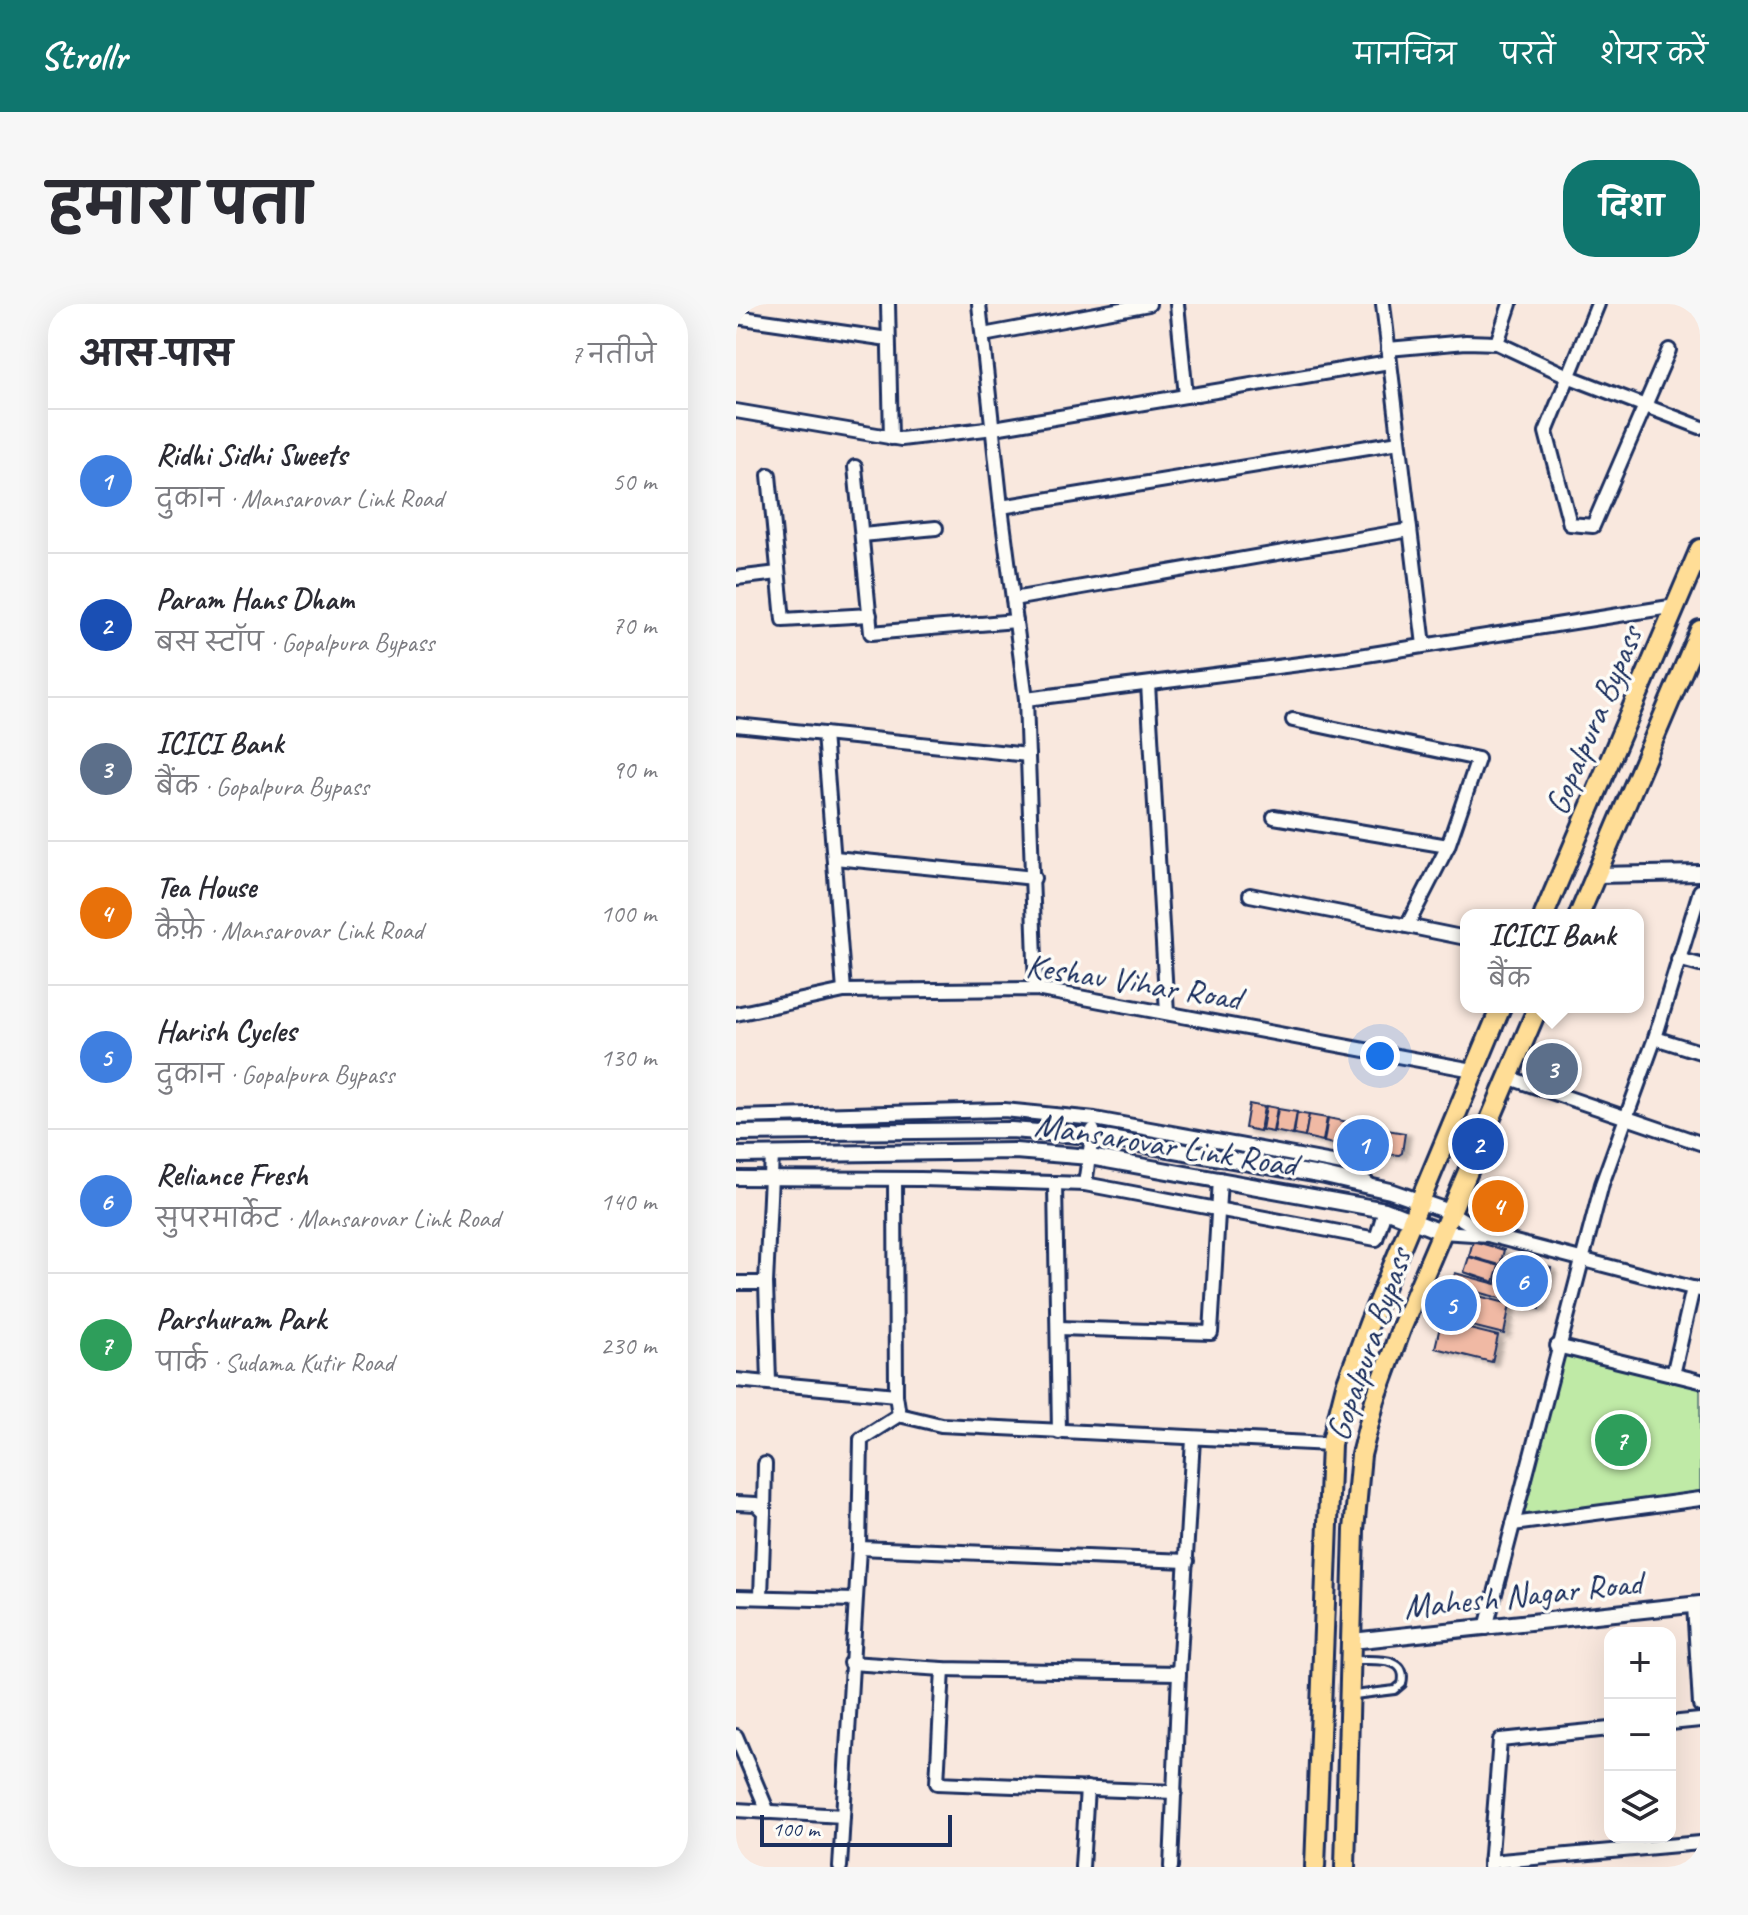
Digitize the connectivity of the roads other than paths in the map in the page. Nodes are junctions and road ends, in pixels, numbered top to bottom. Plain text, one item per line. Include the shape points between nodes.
1 (888, 304) edge
2 (979, 304) edge
3 (1149, 304) edge
4 (1177, 304) edge
5 (1383, 304) edge
6 (1510, 304) edge
7 (1598, 304) edge
8 (736, 317) edge
9 (983, 335) junction
10 (888, 339) junction
11 (1497, 343) junction
12 (1669, 350) dead end
13 (1388, 356) junction
14 (1570, 377) junction
15 (1186, 396) junction
16 (1645, 406) junction
17 (736, 411) edge
18 (1700, 427) edge
19 (994, 428) junction
20 (891, 438) junction
21 (1399, 442) junction
22 (855, 467) dead end
23 (769, 475) dead end
24 (1001, 507) junction
25 (936, 528) dead end
26 (1410, 530) junction
27 (862, 535) junction
28 (1700, 549) edge
29 (778, 573) junction
30 (736, 578) edge
31 (1013, 599) junction
32 (1676, 606) junction
33 (870, 615) junction
34 (1016, 621) junction
35 (1699, 633) edge
36 (1424, 645) junction
37 (1148, 684) junction
38 (1026, 699) junction
39 (1293, 720) dead end
40 (736, 725) edge
41 (824, 734) junction
42 (1028, 755) junction
43 (1274, 817) dead end
44 (1448, 846) junction
45 (835, 858) junction
46 (1700, 873) edge
47 (1596, 875) junction
48 (1034, 878) junction
49 (1700, 891) edge
50 (1250, 895) dead end
51 (1547, 909) edge
52 (1582, 909) edge
53 (1407, 926) junction
54 (1460, 937) edge
55 (1678, 959) junction
56 (1700, 965) edge
57 (1036, 989) junction
58 (844, 991) junction
59 (1167, 1013) junction
60 (1498, 1013) edge
61 (1535, 1013) edge
62 (736, 1014) edge
63 (1655, 1038) junction
64 (1700, 1052) edge
65 (1473, 1070) junction
66 (1507, 1077) junction
67 (740, 1117) edge
68 (1095, 1119) junction
69 (1626, 1119) junction
70 (739, 1133) edge
71 (1092, 1136) junction
72 (1700, 1143) edge
73 (736, 1155) edge
74 (772, 1155) junction
75 (1090, 1157) junction
76 (771, 1177) junction
77 (736, 1178) edge
78 (895, 1179) junction
79 (1220, 1179) junction
80 (1055, 1183) junction
81 (1085, 1184) junction
82 (1371, 1186) junction
83 (1419, 1202) junction
84 (1217, 1209) junction
85 (1385, 1210) junction
86 (1450, 1212) junction
87 (1412, 1220) junction
88 (1441, 1232) junction
89 (1488, 1235) junction
90 (1581, 1260) junction
91 (736, 1283) edge
92 (766, 1283) junction
93 (1696, 1289) edge
94 (1059, 1328) junction
95 (1557, 1346) junction
96 (1673, 1375) junction
97 (736, 1380) edge
98 (1700, 1381) edge
99 (769, 1382) junction
100 (896, 1395) junction
101 (899, 1415) junction
102 (1059, 1432) junction
103 (1193, 1439) junction
104 (1331, 1444) junction
105 (765, 1464) dead end
106 (1700, 1499) edge
107 (736, 1503) edge
108 (764, 1512) junction
109 (1513, 1524) junction
110 (859, 1548) junction
111 (1187, 1561) junction
112 (761, 1596) junction
113 (736, 1597) edge
114 (855, 1600) junction
115 (1697, 1605) edge
116 (1486, 1628) junction
117 (1352, 1650) junction
118 (850, 1663) junction
119 (943, 1669) junction
120 (1179, 1673) junction
121 (1350, 1695) junction
122 (1700, 1705) edge
123 (1700, 1720) edge
124 (1676, 1722) edge
125 (1604, 1730) edge
126 (736, 1736) edge
127 (1087, 1788) junction
128 (1175, 1792) junction
129 (736, 1810) edge
130 (768, 1812) junction
131 (843, 1816) junction
132 (1700, 1843) edge
133 (1490, 1865) edge
134 (840, 1867) edge
135 (1082, 1867) edge
136 (1171, 1867) edge
137 (1315, 1867) edge
138 (1345, 1867) edge

1 - 10 street
2 - 9 street
3 - 9 street
4 - 15 street
5 - 13 street
6 - 11 street
7 - 14 street
8 - 10 street
9 - 19 street
10 - 20 street
11 - 13 street via 1466,342
11 - 14 street
12 - 16 street
13 - 15 street
13 - 21 street
14 - 16 street
14 - 16 street via 1546,432 1570,524 1593,526
15 - 19 street
16 - 18 street
17 - 20 street
19 - 20 street
19 - 24 street
21 - 24 street
21 - 26 street
22 - 27 street
23 - 29 street
24 - 31 street
25 - 27 street
26 - 31 street
26 - 36 street
27 - 33 street
28 - 32 main road, Gopalpura Bypass
29 - 30 street
29 - 33 street via 783,620
31 - 34 street
32 - 36 street
32 - 51 main road, Gopalpura Bypass
33 - 34 street via 871,633
34 - 38 street
35 - 47 main road, Gopalpura Bypass
36 - 37 street
37 - 38 street
37 - 59 street
38 - 42 street
39 - 44 street via 1478,759
40 - 41 street
41 - 42 street
41 - 45 street
42 - 48 street
43 - 44 street
44 - 53 street
45 - 48 street
45 - 58 street
46 - 47 street
47 - 52 main road, Gopalpura Bypass
48 - 57 street
49 - 55 street
50 - 53 street
53 - 54 street
55 - 56 street
55 - 63 street
57 - 58 street, Keshav Vihar Road
57 - 59 street, Keshav Vihar Road
58 - 62 street, Keshav Vihar Road
59 - 65 street, Keshav Vihar Road
60 - 65 main road, Gopalpura Bypass
61 - 66 main road, Gopalpura Bypass
63 - 64 street
63 - 69 street
65 - 83 main road, Gopalpura Bypass
66 - 69 street
66 - 86 main road, Gopalpura Bypass
67 - 68 street via 1004,1110
67 - 70 street
68 - 71 street
68 - 82 street via 1343,1164
69 - 72 street
69 - 90 street
70 - 71 street, Mansarovar Link Road via 1011,1130
71 - 75 street
71 - 82 street, Mansarovar Link Road
73 - 74 street, Mansarovar Link Road
74 - 75 street, Mansarovar Link Road via 1015,1151
74 - 76 street
75 - 79 street, Mansarovar Link Road
75 - 81 street
76 - 77 street
76 - 78 street
76 - 92 street
78 - 80 street
78 - 100 street
79 - 84 street
79 - 85 street, Mansarovar Link Road
80 - 81 street
80 - 94 street
81 - 84 street
82 - 83 street, Mansarovar Link Road
83 - 86 street, Mansarovar Link Road
83 - 87 main road, Gopalpura Bypass
84 - 85 street via 1376,1239
84 - 94 street via 1211,1333
85 - 87 street, Mansarovar Link Road
86 - 88 main road, Gopalpura Bypass
86 - 89 street, Mansarovar Link Road
87 - 88 street, Mansarovar Link Road
87 - 104 main road, Gopalpura Bypass via 1346,1385
88 - 89 street, Mansarovar Link Road
88 - 117 main road, Gopalpura Bypass via 1375,1400 1361,1455
89 - 90 street
90 - 93 street
90 - 95 street
91 - 92 street
92 - 99 street
93 - 96 street
94 - 102 street
95 - 96 street
95 - 109 street
96 - 98 street
97 - 99 street
99 - 100 street
100 - 101 street
101 - 102 street via 941,1425
101 - 110 street via 861,1439
102 - 103 street
103 - 104 street
103 - 111 street
104 - 137 main road, Gopalpura Bypass
105 - 108 street
106 - 109 street
107 - 108 street via 756,1504
108 - 112 street
109 - 116 street
110 - 111 street
110 - 114 street
111 - 120 street
112 - 113 street
112 - 114 street
114 - 118 street
115 - 116 street, Mahesh Nagar Road
115 - 122 street
116 - 117 street, Mahesh Nagar Road
117 - 121 main road, Gopalpura Bypass
117 - 121 lane via 1396,1663 1404,1677 1395,1690
118 - 119 street
118 - 131 street
119 - 120 street
119 - 127 street via 937,1783
120 - 128 street
121 - 138 main road, Gopalpura Bypass
123 - 124 street
125 - 133 street via 1500,1740
126 - 130 street
127 - 128 street
127 - 135 street
128 - 136 street
129 - 130 street
130 - 131 street
131 - 134 street
132 - 133 street

